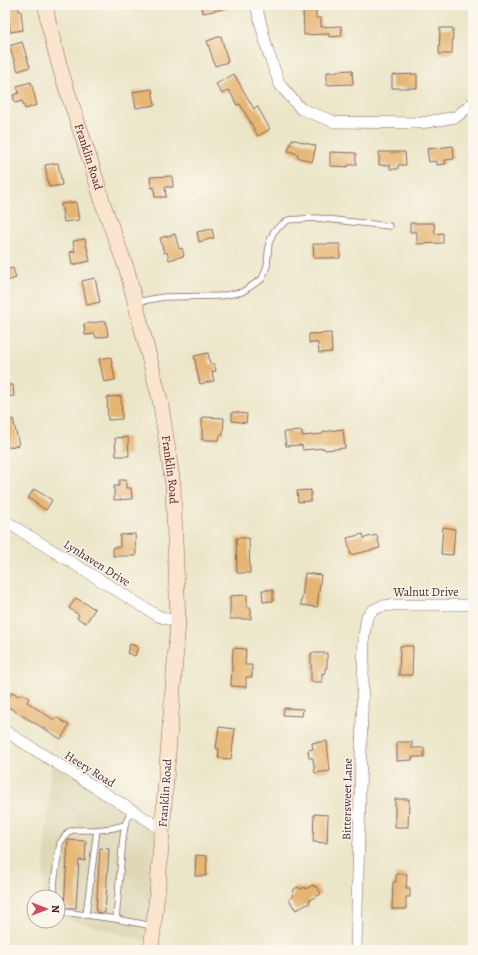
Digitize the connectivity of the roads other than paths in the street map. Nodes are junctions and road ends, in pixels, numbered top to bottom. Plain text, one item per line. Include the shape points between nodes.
1 (46, 5) edge
2 (256, 5) edge
3 (473, 103) edge
4 (389, 226) dead end
5 (136, 302) junction
6 (5, 521) edge
7 (473, 605) edge
8 (178, 622) junction
9 (364, 648) joint
10 (5, 731) edge
11 (131, 810) junction
12 (124, 825) junction
13 (162, 829) junction
14 (97, 830) junction
15 (54, 889) edge
16 (66, 912) edge
17 (86, 915) junction
18 (116, 919) junction
19 (154, 927) junction
20 (151, 950) edge
21 (356, 950) edge

1 - 5 main road, Franklin Road via 57,57
2 - 3 street via 268,52 280,85 301,109 335,122 421,123 456,117
4 - 5 lane via 317,218 288,220 274,232 269,243 262,279 242,292 221,296 164,297
5 - 8 main road, Franklin Road via 160,400 173,485
6 - 8 street, Lynhaven Drive via 158,616
7 - 9 street, Walnut Drive via 382,606 367,616
8 - 13 main road, Franklin Road
9 - 21 street, Bittersweet Lane
10 - 11 street, Heery Road
11 - 12 lane
11 - 13 street, Heery Road
12 - 14 lane
12 - 18 lane
13 - 19 main road, Franklin Road
14 - 15 lane via 73,830 62,840
14 - 17 lane
16 - 17 lane
17 - 18 lane
18 - 19 lane
19 - 20 main road, Franklin Road

